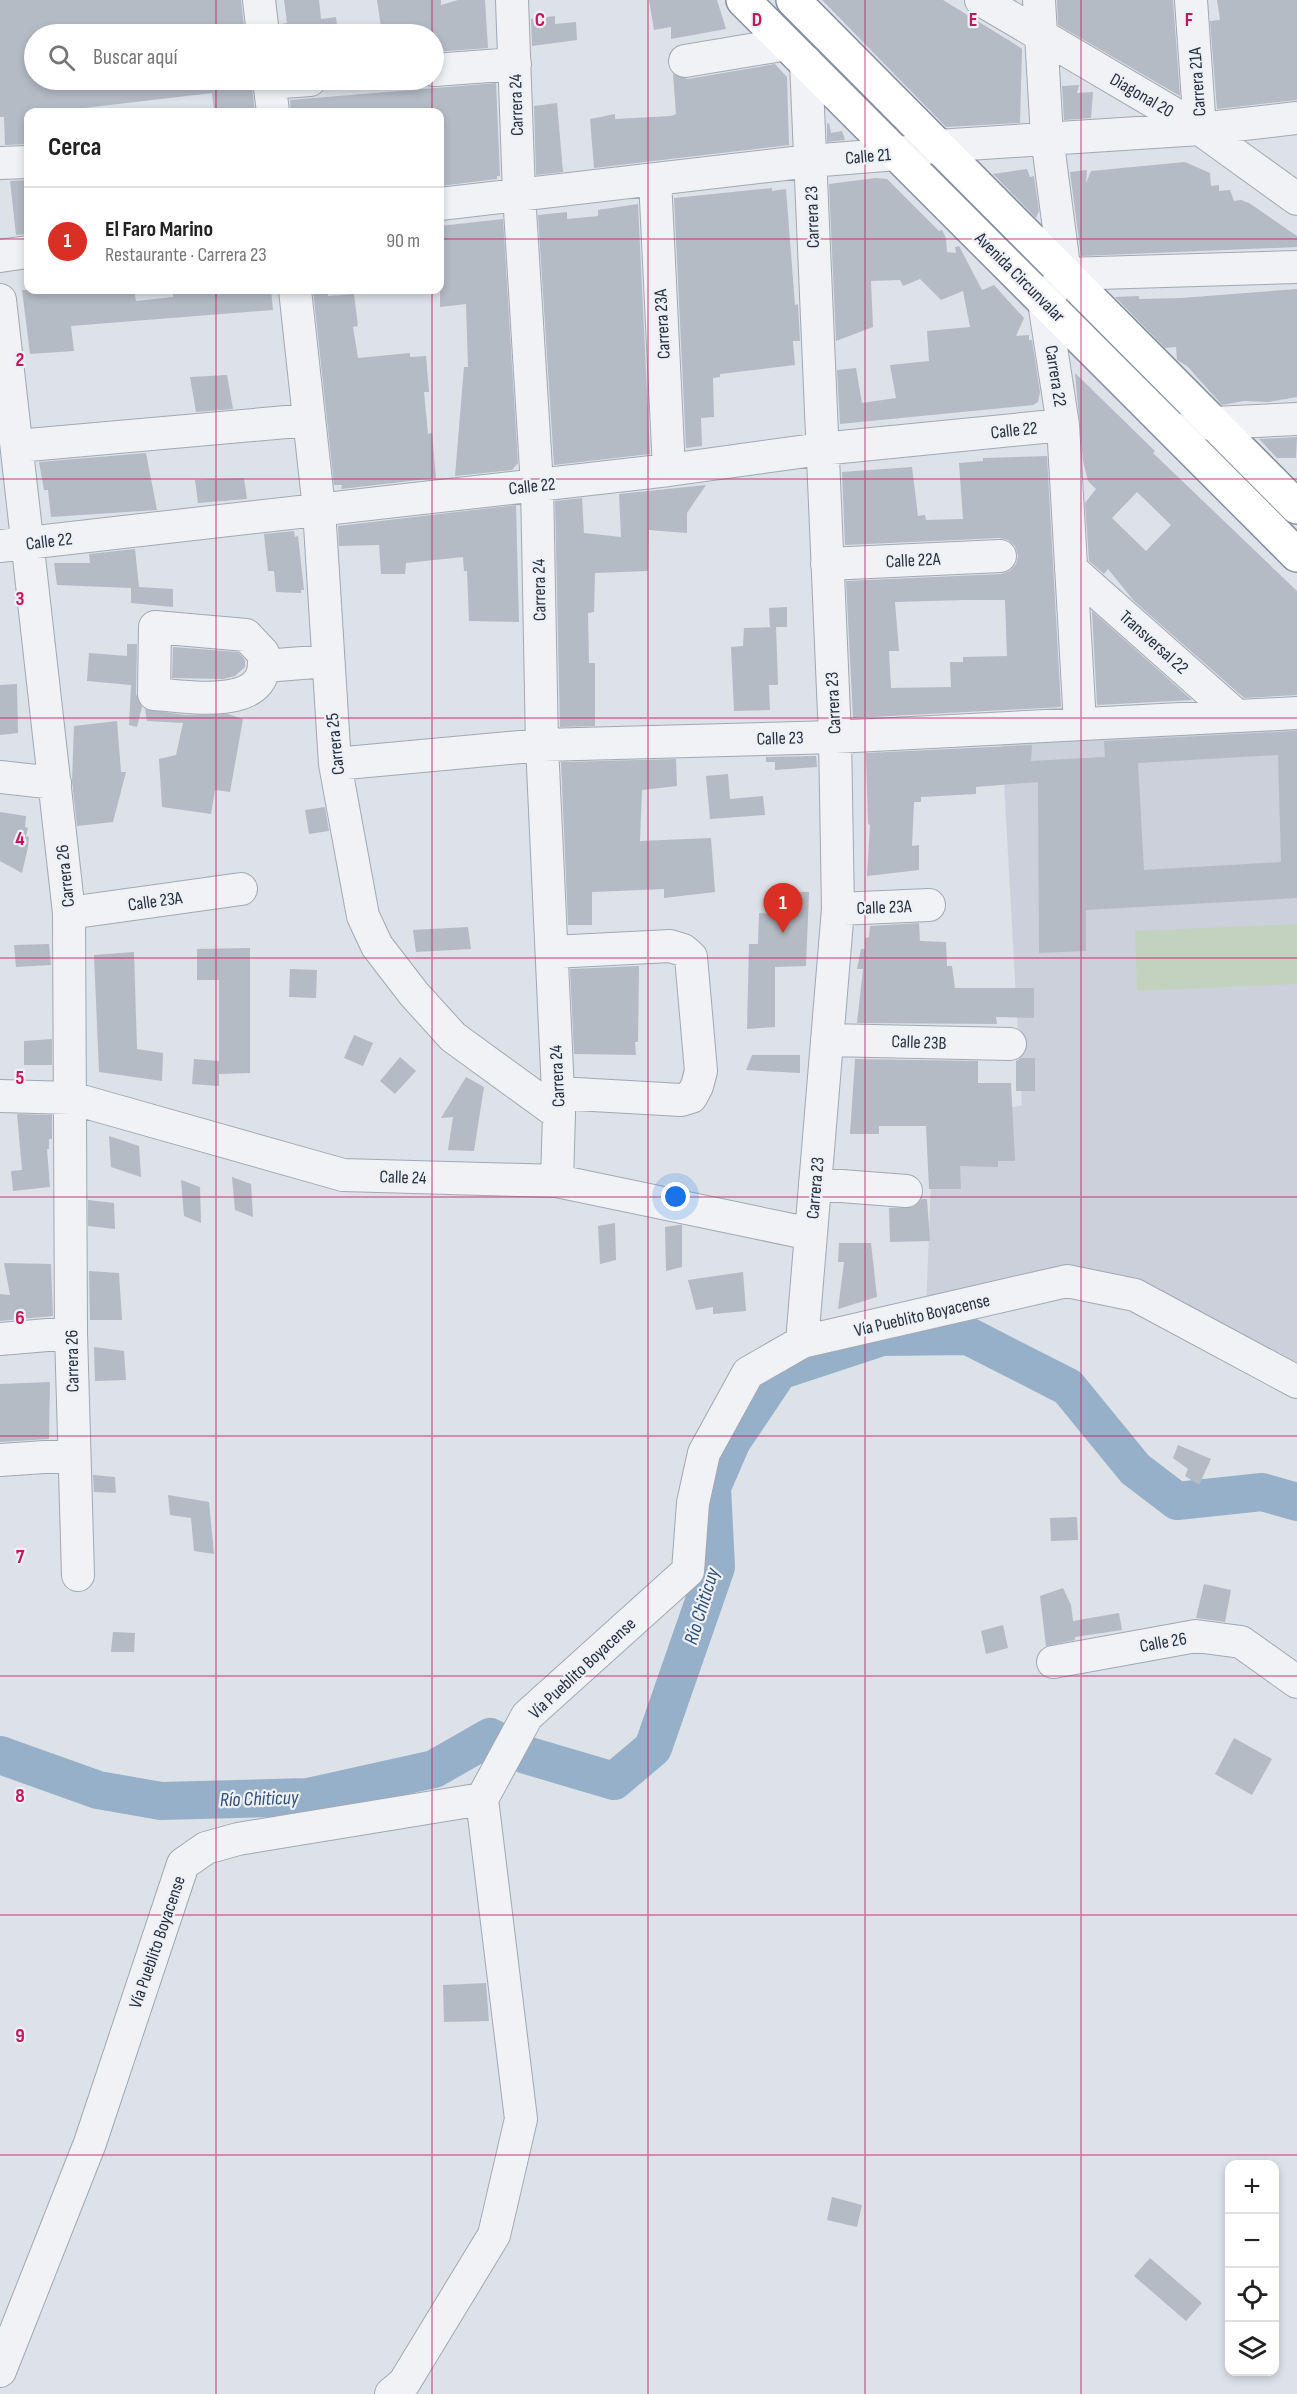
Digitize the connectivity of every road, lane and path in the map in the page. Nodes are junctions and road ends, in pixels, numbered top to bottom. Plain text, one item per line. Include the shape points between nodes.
1 (259, 0) edge
2 (512, 0) edge
3 (742, 0) edge
4 (981, 0) edge
5 (1039, 0) edge
6 (1191, 0) edge
7 (802, 5) edge
8 (262, 24) edge
9 (1041, 35) junction
10 (796, 53) junction
11 (685, 61) dead end
12 (514, 64) junction
13 (444, 69) edge
14 (1297, 118) edge
15 (1200, 129) junction
16 (1047, 137) junction
17 (937, 146) junction
18 (897, 154) junction
19 (810, 161) junction
20 (24, 162) edge
21 (0, 163) edge
22 (655, 179) junction
23 (519, 194) junction
24 (1297, 199) edge
25 (444, 203) edge
26 (24, 253) edge
27 (0, 256) edge
28 (1297, 267) edge
29 (1065, 274) junction
30 (295, 294) edge
31 (0, 300) edge
32 (1044, 302) junction
33 (1297, 419) edge
34 (309, 420) junction
35 (1166, 424) junction
36 (1215, 424) junction
37 (1063, 425) junction
38 (17, 446) junction
39 (821, 449) junction
40 (669, 470) junction
41 (537, 485) junction
42 (1297, 507) edge
43 (319, 509) junction
44 (14, 545) edge
45 (1297, 555) edge
46 (1000, 556) dead end
47 (827, 564) junction
48 (1071, 569) junction
49 (328, 661) junction
50 (264, 666) dead end
51 (1297, 713) edge
52 (1237, 716) junction
53 (1080, 724) junction
54 (835, 737) junction
55 (542, 745) junction
56 (335, 764) junction
57 (0, 777) edge
58 (55, 783) junction
59 (241, 889) dead end
60 (929, 905) dead end
61 (838, 909) junction
62 (69, 913) junction
63 (552, 952) junction
64 (827, 1040) junction
65 (1011, 1044) dead end
66 (0, 1096) edge
67 (71, 1098) junction
68 (558, 1104) junction
69 (557, 1181) junction
70 (815, 1184) junction
71 (906, 1191) dead end
72 (811, 1234) junction
73 (71, 1333) junction
74 (0, 1339) edge
75 (802, 1342) junction
76 (1297, 1382) edge
77 (74, 1455) junction
78 (0, 1460) edge
79 (78, 1575) dead end
80 (1053, 1662) dead end
81 (1297, 1682) edge
82 (482, 1799) junction
83 (0, 2371) edge
84 (391, 2394) edge

1 - 8 street
2 - 12 street, Carrera 24
3 - 10 highway, Avenida Circunvalar
4 - 9 street, Diagonal 20
5 - 9 street
6 - 15 street, Carrera 21A
7 - 17 highway, Avenida Circunvalar
9 - 15 street, Diagonal 20
9 - 16 street
10 - 11 street
10 - 18 highway, Avenida Circunvalar
10 - 19 street, Carrera 23
12 - 13 street
12 - 23 street, Carrera 24
14 - 15 street, Calle 21
15 - 16 street, Calle 21
15 - 24 street, Diagonal 20
16 - 17 street, Calle 21
16 - 29 street
17 - 18 street, Calle 21
17 - 29 highway, Avenida Circunvalar
18 - 19 street, Calle 21
18 - 32 highway, Avenida Circunvalar
19 - 22 street, Calle 21
19 - 39 street, Carrera 23
20 - 21 street
22 - 23 street, Calle 21
22 - 40 street, Carrera 23A
23 - 25 street, Calle 21
23 - 41 street, Carrera 24
26 - 27 street
28 - 29 street
29 - 32 street
29 - 36 highway, Avenida Circunvalar
30 - 34 street, Carrera 25
31 - 38 street, Carrera 26
32 - 35 highway, Avenida Circunvalar
32 - 37 street, Carrera 22
33 - 36 street
34 - 38 street
34 - 43 street, Carrera 25
35 - 36 street
35 - 45 highway, Avenida Circunvalar
36 - 42 highway, Avenida Circunvalar
37 - 39 street, Calle 22
37 - 48 street, Carrera 22
38 - 44 street, Carrera 26
39 - 40 street, Calle 22
39 - 47 street, Carrera 23
40 - 41 street, Calle 22
41 - 43 street, Calle 22
41 - 55 street, Carrera 24
43 - 44 street, Calle 22
43 - 49 street, Carrera 25
44 - 58 street, Carrera 26
46 - 47 street, Calle 22A
47 - 54 street, Carrera 23
48 - 52 street, Transversal 22
48 - 53 street, Carrera 22
49 - 50 street
49 - 56 street, Carrera 25
51 - 52 street, Calle 23
52 - 53 street, Calle 23
53 - 54 street, Calle 23
54 - 55 street, Calle 23
54 - 61 street, Carrera 23
55 - 56 street, Calle 23
55 - 63 street, Carrera 24
56 - 68 street, Carrera 25 via 363,916 377,946 453,1037
57 - 58 street
58 - 62 street, Carrera 26
59 - 62 street, Calle 23A
60 - 61 street, Calle 23A
61 - 64 street, Carrera 23
62 - 67 street, Carrera 26
63 - 68 street, Carrera 24
63 - 68 street via 670,946 683,950 691,957 701,1071 691,1097 681,1100
64 - 65 street, Calle 23B
64 - 70 street, Carrera 23
66 - 67 street, Calle 24
67 - 69 street, Calle 24 via 343,1175
67 - 73 street, Carrera 26
68 - 69 street, Carrera 24
69 - 72 street, Calle 24
70 - 71 street
70 - 72 street, Carrera 23
72 - 75 street, Carrera 23
73 - 74 street
73 - 77 street, Carrera 26
75 - 76 street, Vía Pueblito Boyacense via 1067,1281 1136,1295
75 - 82 street, Vía Pueblito Boyacense via 748,1373 704,1453 693,1503 688,1571 527,1716
77 - 78 street
77 - 79 street, Carrera 26
80 - 81 street, Calle 26 via 1196,1636 1241,1642
82 - 83 street, Vía Pueblito Boyacense via 238,1839 206,1848 183,1864 90,2143
82 - 84 street via 521,2119 494,2235 404,2383

